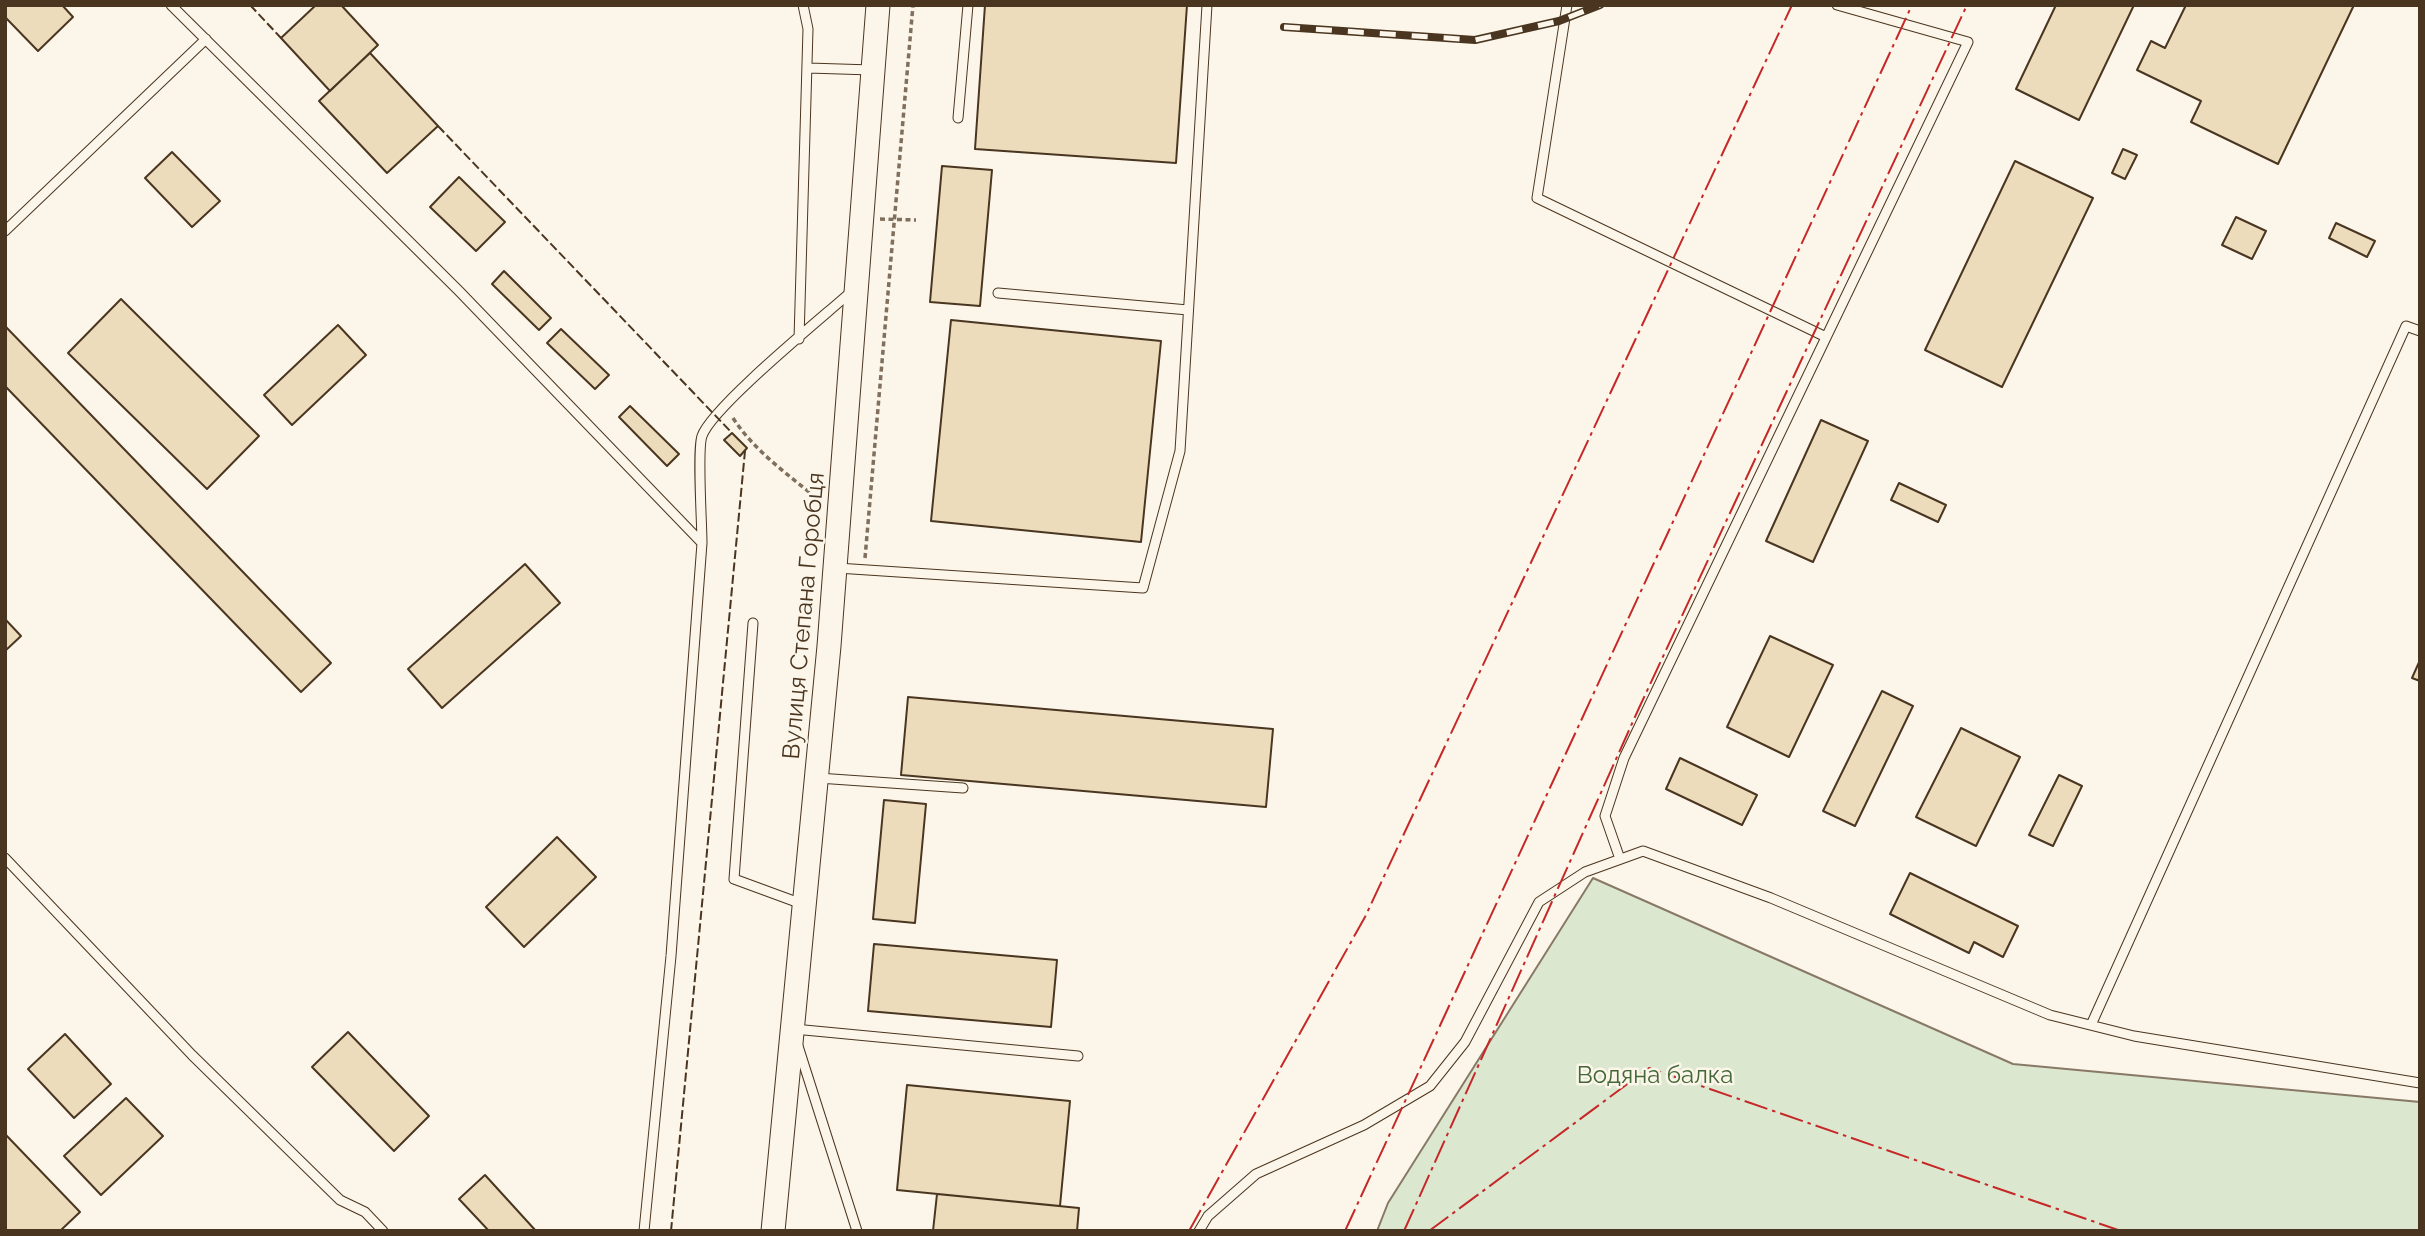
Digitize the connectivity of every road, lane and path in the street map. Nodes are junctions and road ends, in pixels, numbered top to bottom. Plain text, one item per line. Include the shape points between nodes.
1 (171, 5) edge
2 (803, 5) edge
3 (878, 5) edge
4 (913, 5) edge
5 (968, 5) edge
6 (1207, 5) edge
7 (1567, 5) edge
8 (1837, 5) edge
9 (206, 39) junction
10 (808, 68) junction
11 (873, 70) junction
12 (958, 118) dead end
13 (861, 218) junction
14 (895, 219) junction
15 (916, 220) dead end
16 (5, 231) edge
17 (856, 288) junction
18 (998, 293) dead end
19 (1188, 310) junction
20 (2420, 331) edge
21 (1826, 337) junction
22 (799, 339) junction
23 (726, 407) junction
24 (826, 494) dead end
25 (702, 543) junction
26 (835, 568) junction
27 (864, 570) junction
28 (753, 623) dead end
29 (816, 778) junction
30 (963, 788) dead end
31 (5, 858) edge
32 (1620, 859) junction
33 (804, 904) junction
34 (2091, 1025) junction
35 (792, 1029) junction
36 (1079, 1056) dead end
37 (2420, 1083) edge
38 (383, 1231) edge
39 (644, 1231) edge
40 (773, 1231) edge
41 (857, 1231) edge
42 (1199, 1231) edge

1 - 9 lane
2 - 10 lane
3 - 11 main road, Вулиця Степана Горобця
4 - 14 path
5 - 12 lane
6 - 19 lane
7 - 21 lane via 1537,198
8 - 21 lane via 1968,42
9 - 16 lane
9 - 25 lane via 459,291
10 - 11 lane
10 - 22 lane
11 - 13 main road, Вулиця Степана Горобця
13 - 14 path
13 - 17 main road, Вулиця Степана Горобця
14 - 15 path
14 - 27 path
17 - 22 lane
17 - 26 main road, Вулиця Степана Горобця
18 - 19 lane
19 - 27 lane via 1180,451 1143,587
20 - 34 lane via 2406,326
21 - 32 lane via 1624,758 1605,816
22 - 23 lane
23 - 24 path via 765,456 823,503
23 - 25 lane via 702,436
25 - 39 lane via 671,956
26 - 27 lane
26 - 29 main road, Вулиця Степана Горобця
28 - 33 lane via 734,879
29 - 30 lane
29 - 33 main road, Вулиця Степана Горобця
31 - 38 lane via 192,1055 340,1200 365,1212
32 - 34 lane via 1643,851 1771,898 2050,1015
32 - 42 lane via 1585,872 1539,902 1465,1042 1430,1086 1364,1125 1256,1174 1208,1216
33 - 35 main road, Вулиця Степана Горобця
34 - 37 lane
35 - 36 lane
35 - 40 main road, Вулиця Степана Горобця
35 - 41 lane

